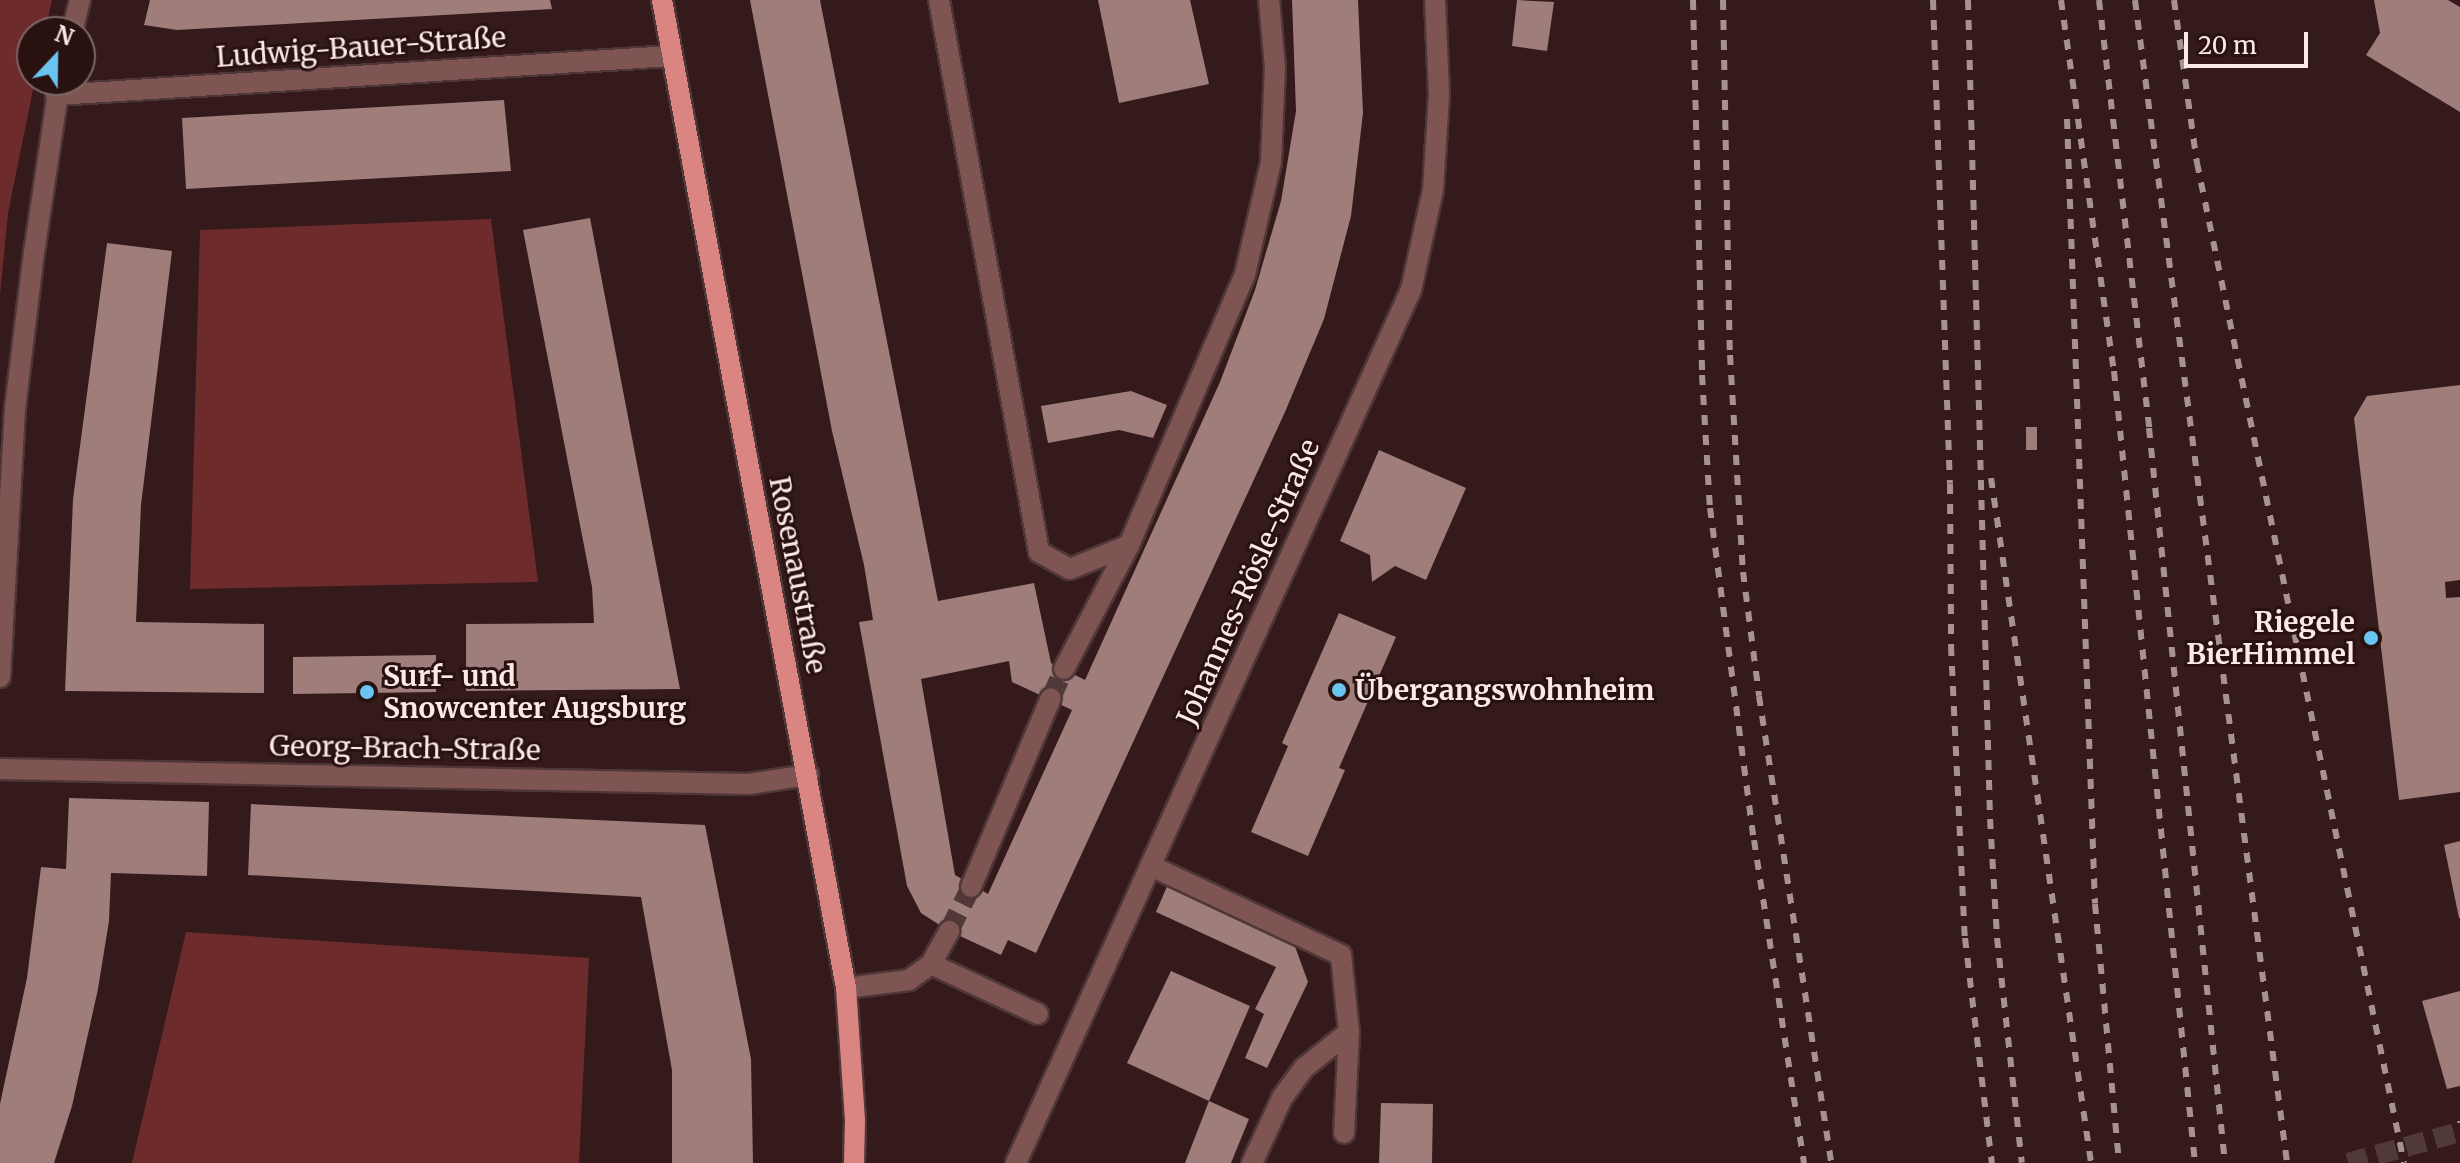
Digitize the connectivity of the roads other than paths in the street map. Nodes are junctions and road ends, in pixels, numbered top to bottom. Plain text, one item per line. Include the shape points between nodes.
1 (662, 0) edge
2 (939, 0) edge
3 (1269, 0) edge
4 (1435, 0) edge
5 (670, 56) junction
6 (96, 86) edge
7 (57, 96) edge
8 (1129, 545) junction
9 (1064, 669) tunnel mouth
10 (0, 677) edge
11 (1051, 698) tunnel mouth
12 (0, 769) edge
13 (808, 775) junction
14 (1151, 866) junction
15 (971, 887) tunnel mouth
16 (949, 931) tunnel mouth
17 (931, 964) junction
18 (846, 988) junction
19 (1038, 1014) dead end
20 (1349, 1032) junction
21 (1344, 1133) dead end
22 (854, 1163) edge
23 (1016, 1163) edge
24 (1252, 1163) edge

1 - 5 main road, Rosenaustraße
2 - 8 street via 1039,552 1070,569
3 - 8 street via 1275,68 1271,162 1245,274
4 - 14 street, Johannes-Rösle-Straße via 1439,94 1433,190 1411,290
5 - 6 street, Ludwig-Bauer-Straße
5 - 13 main road, Rosenaustraße
7 - 10 street via 15,409
8 - 9 street
11 - 15 street
12 - 13 street, Georg-Brach-Straße via 749,784
13 - 18 main road, Rosenaustraße
14 - 20 street via 1341,955
14 - 23 street, Johannes-Rösle-Straße
16 - 17 street
17 - 18 street via 909,980
17 - 19 street
18 - 22 main road, Rosenaustraße
20 - 21 street
20 - 24 street via 1304,1068 1282,1098

